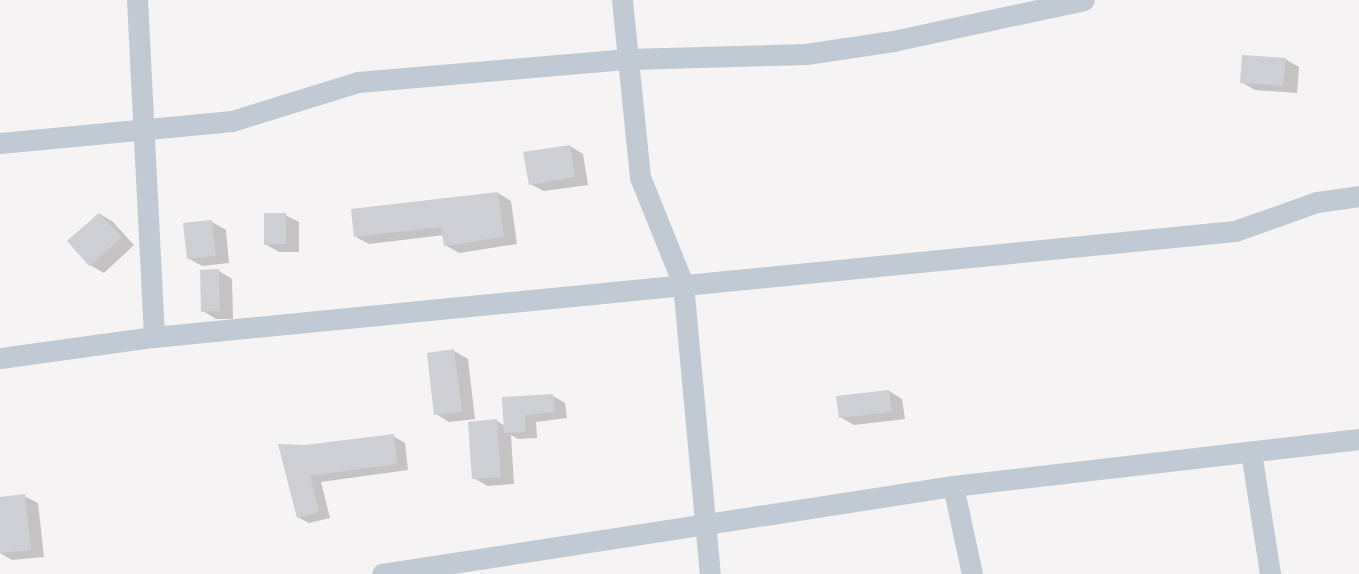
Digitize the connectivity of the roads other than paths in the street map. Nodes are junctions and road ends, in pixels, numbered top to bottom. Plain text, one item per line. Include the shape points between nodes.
1 (137, 0) edge
2 (622, 0) edge
3 (1084, 0) edge
4 (628, 58) junction
5 (147, 130) junction
6 (0, 143) edge
7 (1359, 196) edge
8 (683, 284) junction
9 (154, 338) junction
10 (0, 358) edge
11 (1359, 439) edge
12 (1251, 452) junction
13 (953, 486) junction
14 (707, 523) junction
15 (382, 574) edge
16 (710, 574) edge
17 (972, 574) edge
18 (1270, 574) edge

1 - 5 street
2 - 4 street
3 - 4 street via 893,41 806,54
4 - 5 street via 358,82 232,121
4 - 8 street via 640,177
5 - 6 street
5 - 9 street
7 - 8 street via 1317,202 1235,231
8 - 9 street
8 - 14 street
9 - 10 street
11 - 12 street
12 - 13 street
12 - 18 street
13 - 14 street
13 - 17 street
14 - 15 street
14 - 16 street

